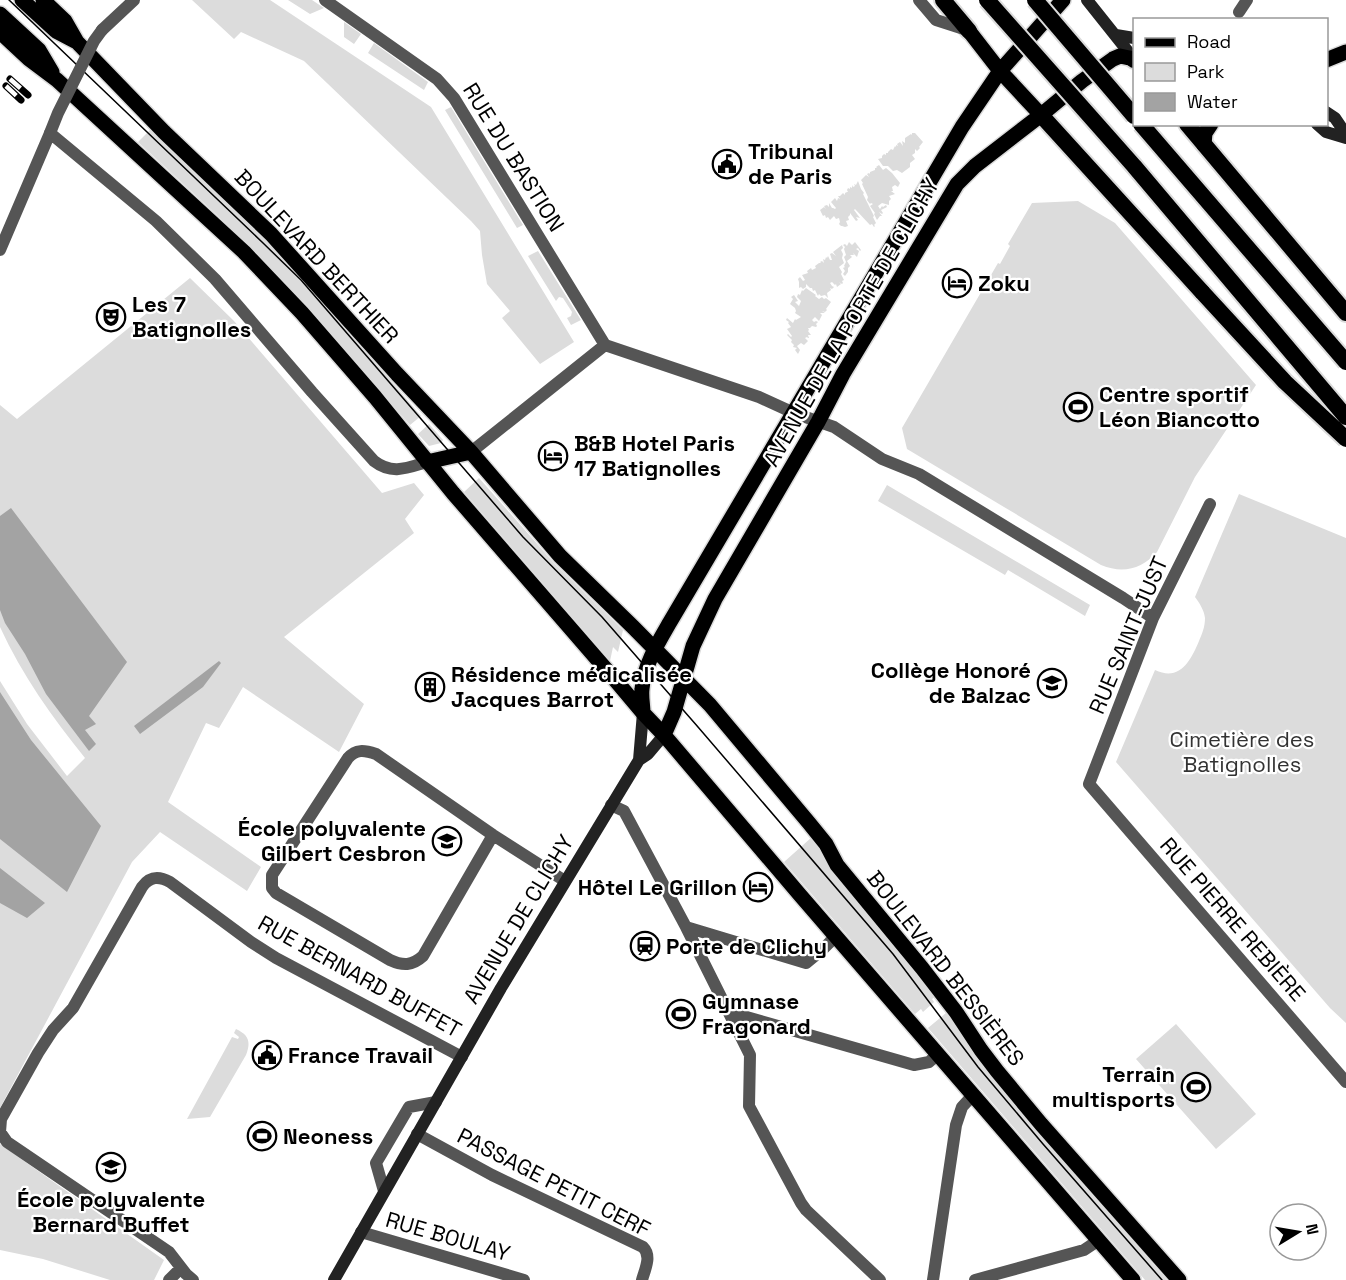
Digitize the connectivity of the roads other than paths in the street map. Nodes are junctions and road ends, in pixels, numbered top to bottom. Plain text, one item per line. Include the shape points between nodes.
1 (22, 0) edge
2 (43, 0) edge
3 (134, 0) edge
4 (325, 0) edge
5 (920, 0) edge
6 (943, 0) edge
7 (987, 0) edge
8 (1035, 0) edge
9 (1063, 0) edge
10 (1087, 0) edge
11 (1247, 0) edge
12 (1239, 12) dead end
13 (0, 14) edge
14 (969, 31) junction
15 (0, 32) edge
16 (1116, 35) junction
17 (1133, 38) edge
18 (77, 42) junction
19 (1346, 52) edge
20 (1133, 58) edge
21 (1133, 59) edge
22 (1328, 59) edge
23 (1000, 71) junction
24 (57, 80) junction
25 (1328, 113) edge
26 (1133, 115) edge
27 (1041, 116) junction
28 (1144, 126) edge
29 (1189, 126) edge
30 (1210, 126) edge
31 (1319, 126) edge
32 (50, 133) junction
33 (1346, 136) edge
34 (1204, 145) junction
35 (0, 250) edge
36 (1346, 313) edge
37 (605, 345) junction
38 (1346, 362) edge
39 (794, 413) junction
40 (1346, 417) edge
41 (818, 422) junction
42 (1346, 439) edge
43 (471, 452) junction
44 (427, 462) junction
45 (1210, 504) dead end
46 (1153, 618) junction
47 (654, 650) junction
48 (683, 679) junction
49 (643, 713) junction
50 (664, 735) junction
51 (639, 760) junction
52 (1089, 784) joint
53 (611, 805) junction
54 (493, 835) junction
55 (565, 881) junction
56 (686, 927) junction
57 (836, 936) junction
58 (729, 1012) junction
59 (938, 1054) junction
60 (462, 1057) junction
61 (1346, 1082) edge
62 (973, 1095) junction
63 (436, 1102) junction
64 (417, 1134) junction
65 (384, 1191) junction
66 (361, 1232) junction
67 (1099, 1240) junction
68 (181, 1268) junction
69 (170, 1280) edge
70 (193, 1280) edge
71 (334, 1280) edge
72 (524, 1280) edge
73 (642, 1280) edge
74 (880, 1280) edge
75 (933, 1280) edge
76 (975, 1280) edge
77 (1133, 1280) edge
78 (1179, 1280) edge

1 - 18 main road, BOULEVARD BERTHIER via 56,31
2 - 18 main road, BOULEVARD BERTHIER via 65,21
3 - 32 street, bridge via 94,41
4 - 37 street, RUE DU BASTION via 436,79 454,98
5 - 14 street via 936,20
6 - 14 highway
7 - 40 highway, bridge via 1134,166
8 - 26 highway, bridge
9 - 23 main road, AVENUE DE LA PORTE DE CLICHY
10 - 16 main road
11 - 12 street
13 - 24 main road via 39,50
14 - 23 main road
15 - 24 main road
16 - 17 main road
16 - 20 main road
18 - 43 main road, BOULEVARD BERTHIER via 271,234
19 - 22 main road
21 - 27 main road, AVENUE DE LA PORTE DE CLICHY via 1113,59
23 - 27 main road
23 - 39 main road, AVENUE DE LA PORTE DE CLICHY via 949,149
24 - 44 main road via 244,252 302,313
25 - 33 main road
27 - 41 main road, AVENUE DE LA PORTE DE CLICHY via 957,184
27 - 42 highway, bridge via 1285,382
28 - 38 highway, bridge
29 - 34 highway
30 - 34 main road
31 - 33 main road via 1326,132
32 - 35 street
32 - 44 street via 156,221 214,279 374,461 393,469
34 - 36 highway
37 - 39 street via 759,397
37 - 43 street
39 - 41 street
39 - 47 main road, AVENUE DE LA PORTE DE CLICHY
41 - 46 street via 834,427 882,459 919,474
41 - 48 main road, AVENUE DE LA PORTE DE CLICHY via 715,599
43 - 44 main road
43 - 47 main road, BOULEVARD BERTHIER via 560,556
44 - 49 main road
45 - 46 street, RUE SAINT-JUST
46 - 52 street, RUE SAINT-JUST
47 - 48 main road, BOULEVARD BERTHIER
47 - 49 main road, AVENUE DE LA PORTE DE CLICHY via 644,677
48 - 50 main road, AVENUE DE LA PORTE DE CLICHY
48 - 78 main road, BOULEVARD BESSIÈRES via 710,705 826,844 837,865 922,968 1013,1091
49 - 50 main road
49 - 51 main road, AVENUE DE CLICHY
50 - 51 main road, AVENUE DE CLICHY
50 - 57 main road
51 - 53 main road, AVENUE DE CLICHY
52 - 61 street, RUE PIERRE REBIÈRE
53 - 55 main road, AVENUE DE CLICHY
53 - 56 street via 624,811
54 - 54 street via 375,754 360,750 348,758 272,875 272,888 390,960 408,965 423,956
54 - 55 street
55 - 60 main road, AVENUE DE CLICHY
56 - 57 street via 806,963
56 - 58 street
57 - 59 main road
58 - 59 street via 914,1065 929,1062
58 - 74 street via 750,1055 749,1106 801,1203
59 - 62 main road
60 - 63 main road, AVENUE DE CLICHY
60 - 68 street, RUE BERNARD BUFFET via 276,958 170,882 159,877 148,880 73,1008 38,1053 1,1119 0,1132 7,1142 169,1252
62 - 67 main road
62 - 75 street via 962,1107 956,1125
63 - 64 main road, AVENUE DE CLICHY
63 - 65 street via 409,1107 376,1163
64 - 65 main road, AVENUE DE CLICHY
64 - 73 street, PASSAGE PETIT CERF via 492,1175 643,1247 648,1257
65 - 66 main road, AVENUE DE CLICHY
66 - 71 main road, AVENUE DE CLICHY
66 - 72 street, RUE BOULAY
67 - 76 street via 1084,1250
67 - 77 main road
68 - 69 street
68 - 70 street, RUE BERNARD BUFFET

